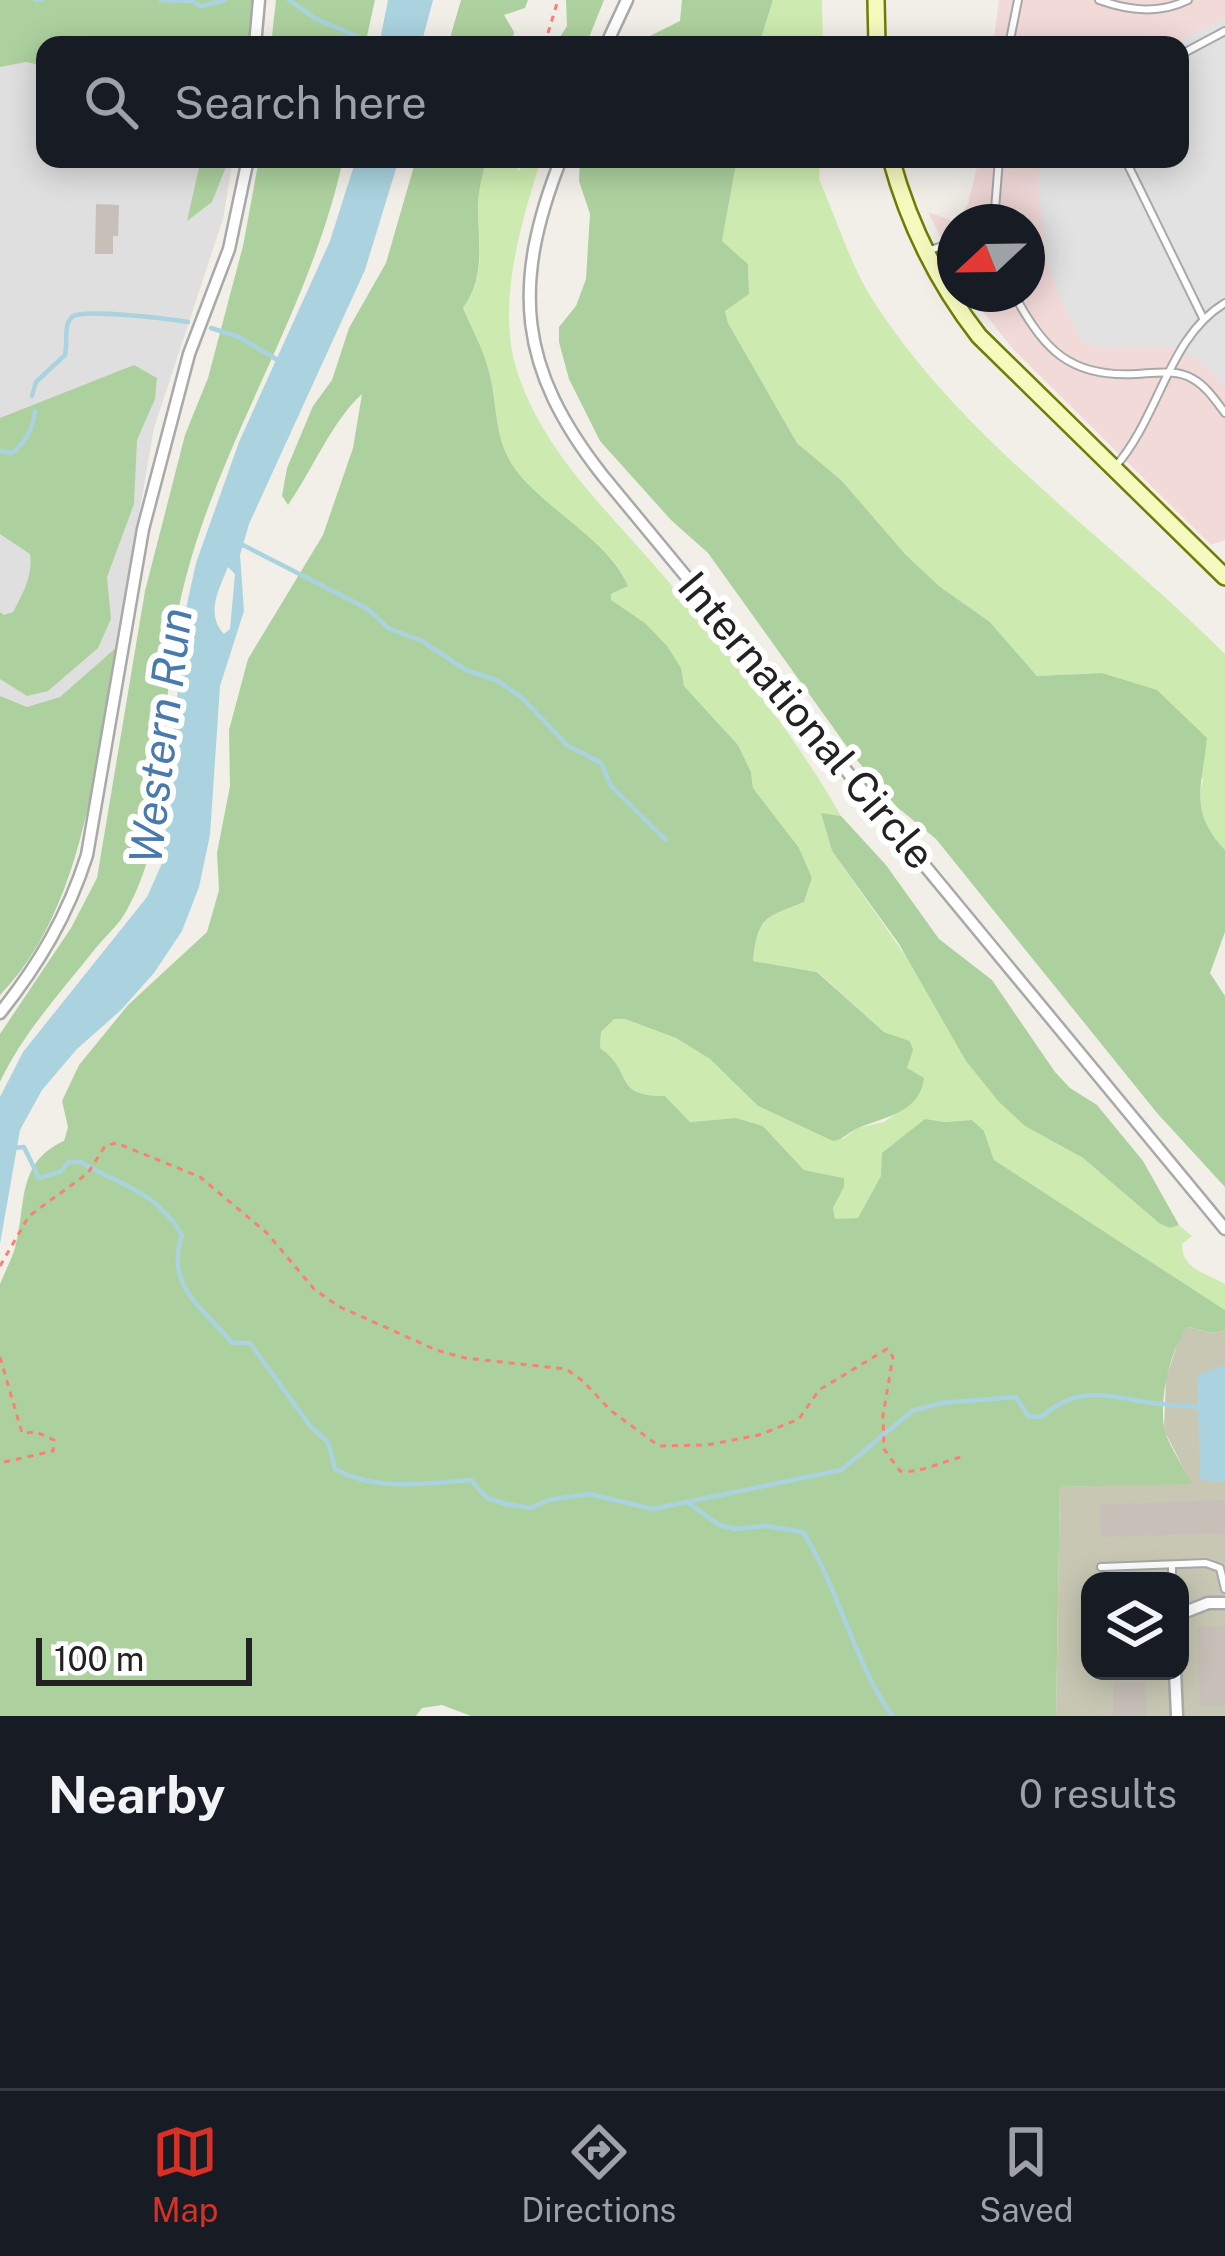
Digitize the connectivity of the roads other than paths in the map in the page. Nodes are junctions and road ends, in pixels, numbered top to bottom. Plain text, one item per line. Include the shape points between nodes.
1 (259, 0) edge
2 (627, 0) edge
3 (877, 0) edge
4 (1018, 0) edge
5 (1100, 0) edge
6 (1188, 0) edge
7 (1225, 31) edge
8 (256, 36) edge
9 (610, 36) edge
10 (877, 36) edge
11 (1011, 36) edge
12 (1189, 50) edge
13 (246, 168) edge
14 (558, 168) edge
15 (894, 168) edge
16 (998, 168) edge
17 (1129, 168) edge
18 (995, 204) edge
19 (937, 248) edge
20 (924, 252) junction
21 (1225, 303) edge
22 (1025, 312) edge
23 (1203, 318) junction
24 (1168, 372) junction
25 (1225, 412) edge
26 (1112, 470) junction
27 (1225, 577) edge
28 (3, 1007) edge
29 (1225, 1229) edge
30 (1172, 1565) junction
31 (1101, 1567) dead end
32 (1172, 1572) edge
33 (1225, 1589) edge
34 (1225, 1603) edge
35 (1189, 1609) edge
36 (1175, 1680) edge
37 (1177, 1716) edge

1 - 8 street
2 - 9 street
3 - 10 main road
4 - 11 lane
5 - 6 lane via 1147,10
7 - 12 lane
13 - 28 street via 229,249 189,354 142,529 87,855 58,931
14 - 29 street, International Circle via 537,230 529,293 542,377 565,425
15 - 20 main road
16 - 18 lane
17 - 23 lane
19 - 20 lane
20 - 26 main road via 979,336
21 - 23 lane
22 - 24 lane via 1042,341 1082,369
23 - 24 lane
24 - 25 lane via 1191,377
24 - 26 lane via 1143,432
26 - 27 main road
30 - 31 lane
30 - 32 lane
30 - 33 lane via 1220,1568
34 - 35 street
36 - 37 street

